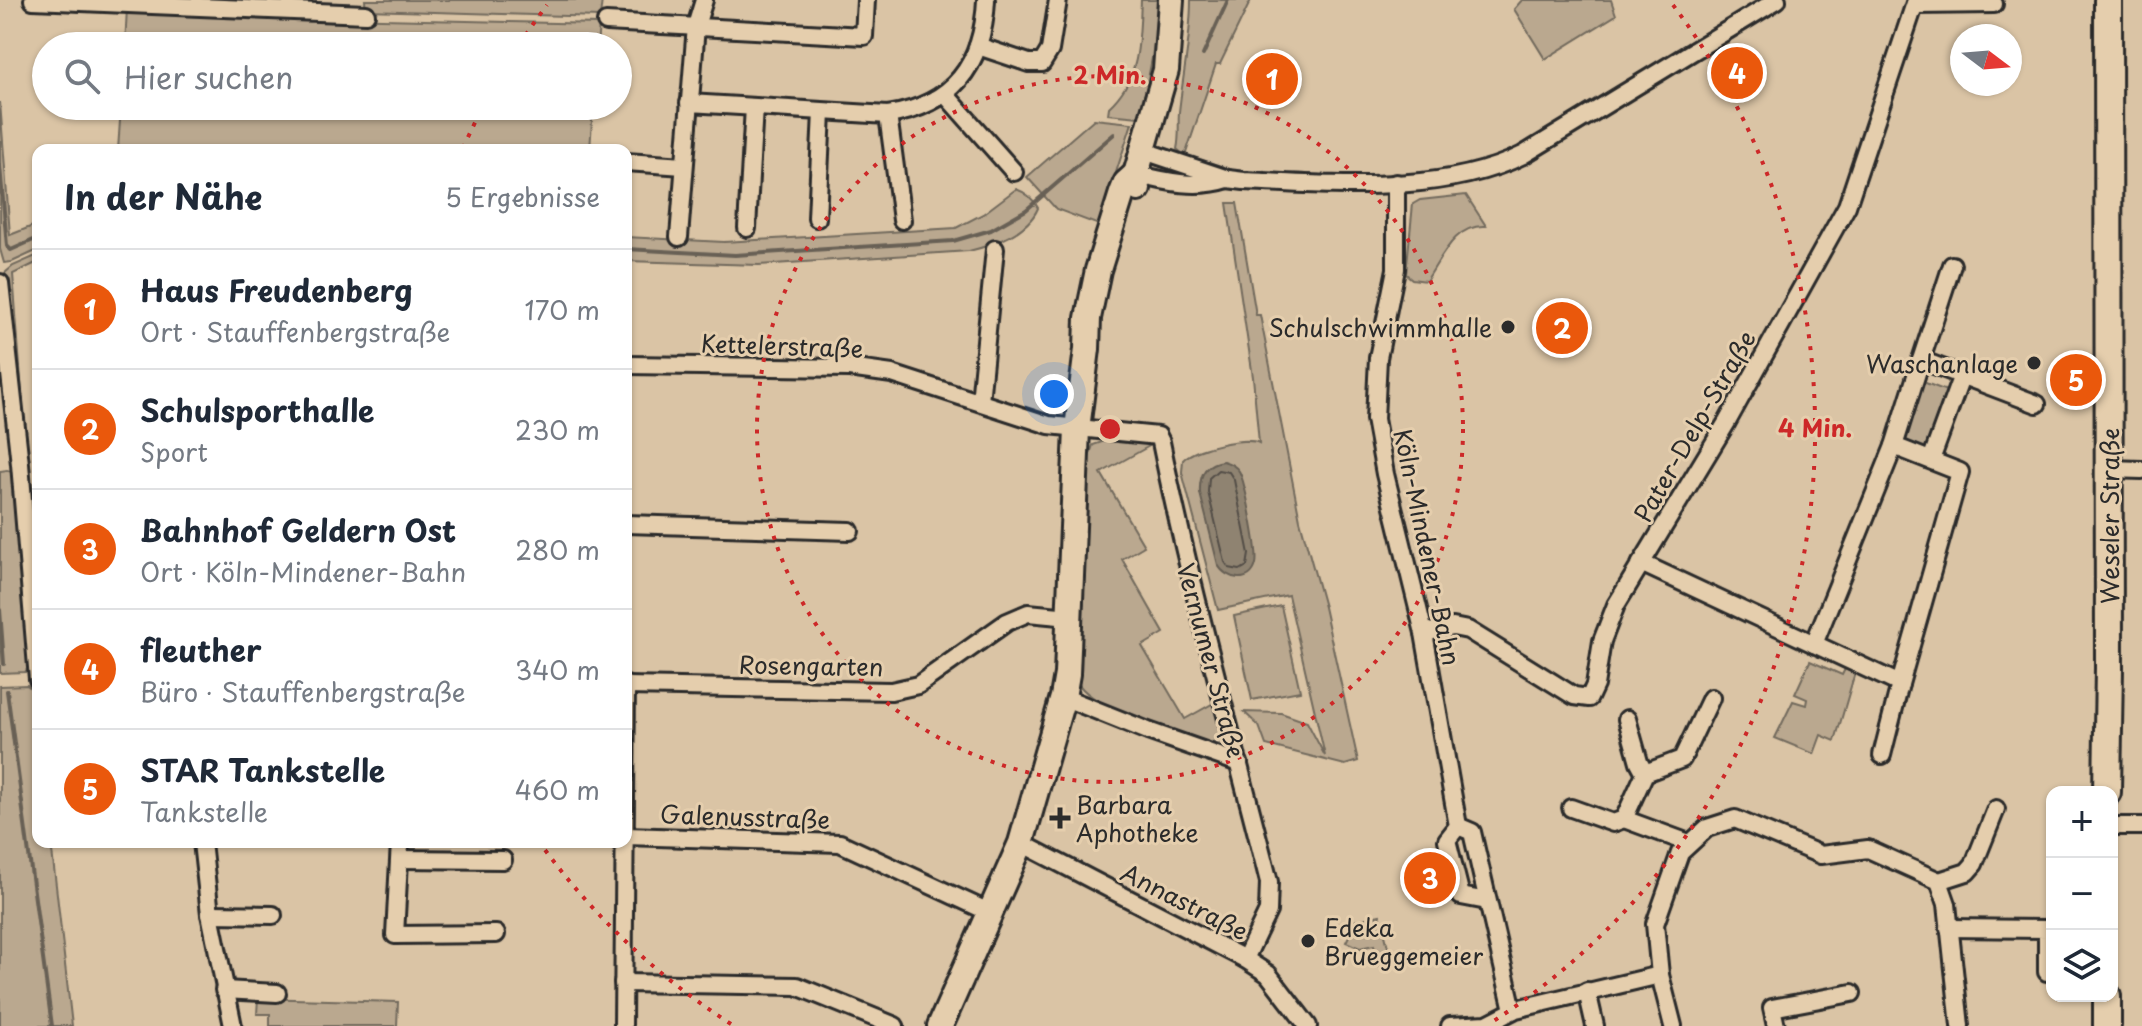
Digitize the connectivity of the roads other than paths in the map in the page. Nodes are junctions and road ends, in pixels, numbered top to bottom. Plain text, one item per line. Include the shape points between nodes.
1 (33, 0) edge
2 (704, 0) edge
3 (866, 0) edge
4 (986, 0) edge
5 (1058, 0) edge
6 (1171, 0) edge
7 (1777, 0) edge
8 (2108, 0) edge
9 (1915, 2) edge
10 (1994, 4) dead end
11 (366, 14) dead end
12 (606, 22) dead end
13 (696, 26) junction
14 (978, 46) junction
15 (945, 94) junction
16 (689, 103) junction
17 (754, 107) junction
18 (822, 112) junction
19 (888, 115) junction
20 (1144, 151) junction
21 (632, 162) edge
22 (684, 166) junction
23 (1014, 172) dead end
24 (1136, 174) junction
25 (1228, 179) junction
26 (1396, 183) junction
27 (817, 218) dead end
28 (902, 220) dead end
29 (747, 228) dead end
30 (679, 237) dead end
31 (995, 249) dead end
32 (1952, 265) dead end
33 (0, 283) edge
34 (1921, 360) junction
35 (632, 365) edge
36 (1962, 375) junction
37 (980, 402) junction
38 (2037, 404) dead end
39 (1077, 429) junction
40 (1894, 446) junction
41 (1931, 460) junction
42 (2109, 469) junction
43 (2142, 470) edge
44 (632, 524) edge
45 (850, 531) dead end
46 (1641, 563) junction
47 (32, 607) edge
48 (1070, 617) junction
49 (1424, 633) junction
50 (1814, 644) junction
51 (1900, 684) junction
52 (632, 685) edge
53 (1063, 697) junction
54 (1711, 698) dead end
55 (1627, 719) dead end
56 (1882, 755) dead end
57 (1239, 763) junction
58 (1645, 773) junction
59 (2107, 786) edge
60 (1571, 808) dead end
61 (1996, 809) dead end
62 (1624, 819) junction
63 (1458, 826) junction
64 (2118, 826) edge
65 (2142, 826) edge
66 (632, 836) edge
67 (1021, 843) junction
68 (1689, 843) junction
69 (203, 848) edge
70 (626, 848) edge
71 (400, 850) edge
72 (503, 860) dead end
73 (1939, 881) junction
74 (1487, 901) junction
75 (991, 913) junction
76 (210, 914) junction
77 (273, 915) dead end
78 (1949, 928) junction
79 (2047, 930) edge
80 (496, 934) dead end
81 (1245, 959) junction
82 (1660, 975) junction
83 (623, 983) junction
84 (224, 990) junction
85 (1587, 991) junction
86 (277, 993) dead end
87 (1852, 993) dead end
88 (2107, 1002) edge
89 (1513, 1010) junction
90 (1492, 1024) edge
91 (233, 1026) edge
92 (623, 1026) edge
93 (895, 1026) edge
94 (940, 1026) edge
95 (1308, 1026) edge
96 (1450, 1026) edge
97 (1595, 1026) edge
98 (1673, 1026) edge
99 (1776, 1026) edge
100 (1960, 1026) edge
101 (2107, 1026) edge

1 - 11 street
2 - 13 street
3 - 13 street via 864,36
4 - 14 street
5 - 14 street via 1050,50 1042,63
6 - 20 street via 1166,70
7 - 26 street via 1509,162 1457,178
8 - 42 main road, Weseler Straße
9 - 10 street, Pater-Delp-Straße
9 - 46 street, Pater-Delp-Straße via 1841,219
12 - 13 street
13 - 16 street
14 - 15 street via 968,69
15 - 19 street via 920,109
15 - 23 street
16 - 17 street
16 - 22 street
17 - 18 street
17 - 29 street
18 - 19 street
18 - 27 street
19 - 28 street
20 - 24 street
20 - 25 street
21 - 22 street
22 - 30 street
24 - 25 street via 1179,183
24 - 39 street via 1122,193 1098,270
25 - 26 street
26 - 49 street, Köln-Mindener-Bahn via 1396,269 1378,358 1375,419
31 - 37 street
32 - 34 street
33 - 47 street
34 - 36 street
34 - 40 street
35 - 37 street, Kettelerstraße via 849,368 892,374
36 - 38 street
36 - 41 street
37 - 39 street, Kettelerstraße
39 - 48 street
39 - 57 street, Vernumer Straße via 1152,434 1161,442
40 - 41 street
40 - 50 street
41 - 51 street via 1960,472
42 - 43 street
42 - 59 main road, Weseler Straße
44 - 45 street
46 - 49 street, Pater-Delp-Straße via 1605,629 1589,698 1574,696 1468,630 1453,627
46 - 50 street
48 - 52 street, Rosengarten via 1018,617 918,685 891,691
48 - 53 street
49 - 63 street, Köln-Mindener-Bahn
50 - 51 street
51 - 56 street
53 - 57 street
53 - 67 street
54 - 58 street via 1682,759
55 - 58 street
57 - 81 street, Vernumer Straße via 1270,895 1263,925
58 - 62 street
60 - 62 street via 1613,823
61 - 73 street via 1974,864 1967,872
62 - 68 street
63 - 74 street, Köln-Mindener-Bahn via 1472,832
63 - 74 street, Köln-Mindener-Bahn via 1447,840 1461,896
64 - 65 street
66 - 75 street, Galenusstraße via 840,843
67 - 75 street
67 - 81 street, Annastraße
68 - 73 street via 1707,828 1735,819 1821,855 1868,849
68 - 82 street via 1680,853 1655,924
69 - 76 street
70 - 83 street
71 - 72 street
71 - 80 street via 395,935
73 - 78 street
74 - 89 street, Köln-Mindener-Bahn
75 - 94 street
76 - 77 street
76 - 84 street
78 - 79 street
78 - 100 street
81 - 95 street, Annastraße via 1268,974
82 - 85 street
82 - 98 street
83 - 92 street
83 - 93 street via 797,986
84 - 86 street
84 - 91 street
85 - 89 street
85 - 97 street
87 - 99 street via 1772,1008
88 - 101 main road
89 - 90 street
90 - 96 street

